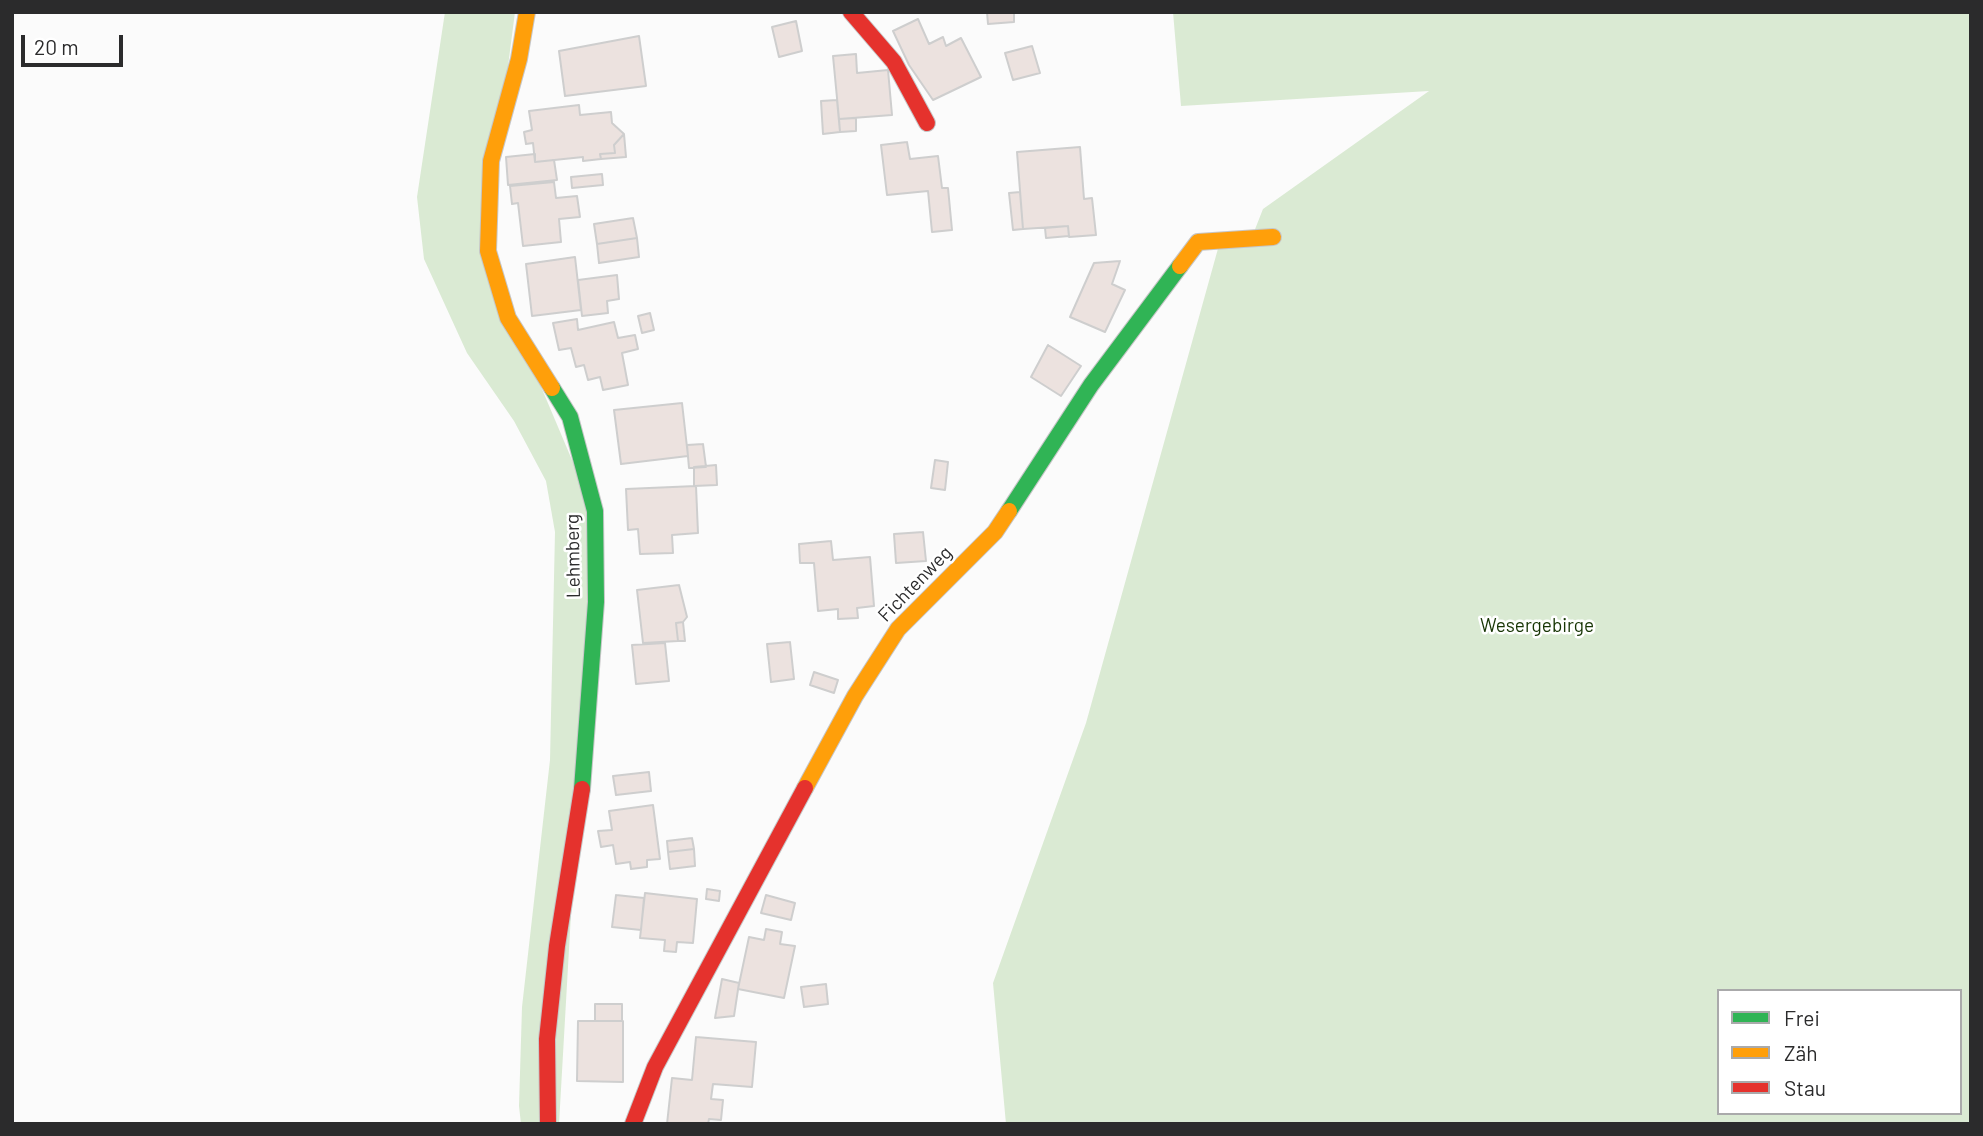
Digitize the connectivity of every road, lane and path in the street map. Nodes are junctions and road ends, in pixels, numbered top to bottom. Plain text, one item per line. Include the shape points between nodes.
1 (527, 12) edge
2 (851, 12) edge
3 (927, 123) dead end
4 (1273, 237) dead end
5 (548, 1124) edge
6 (634, 1124) edge

1 - 5 street, Lehmberg via 491,161 488,251 508,318 570,417 595,511 596,601 586,766 547,1039
2 - 3 street via 894,62
4 - 6 street, Fichtenweg via 1198,243 1091,385 995,532 898,629 855,696 655,1067

